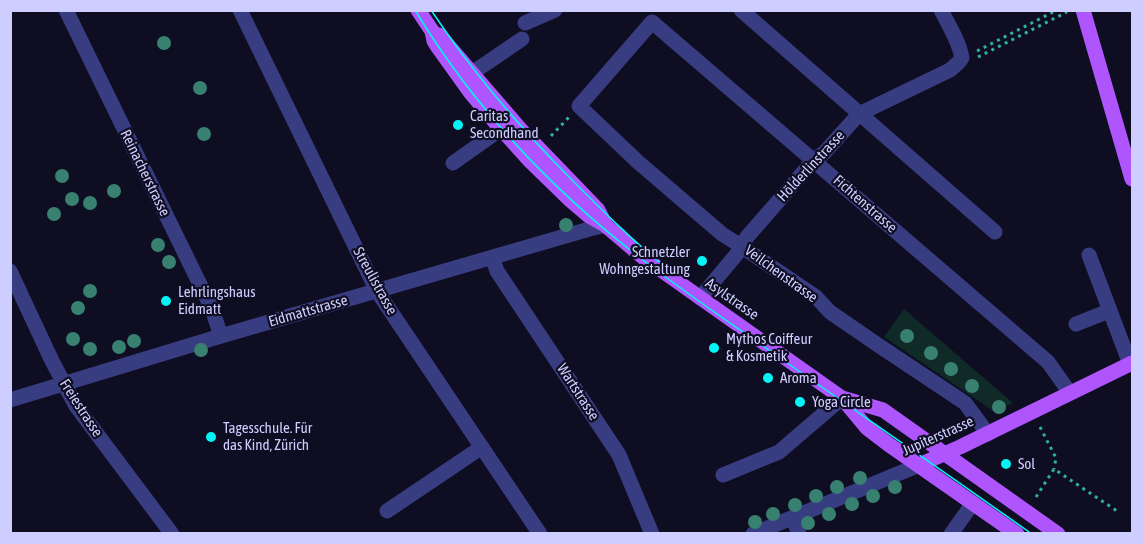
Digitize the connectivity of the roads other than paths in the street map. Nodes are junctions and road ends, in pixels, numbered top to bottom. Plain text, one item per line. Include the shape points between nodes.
1 (66, 10) edge
2 (240, 10) edge
3 (418, 10) edge
4 (555, 10) edge
5 (741, 10) edge
6 (941, 10) edge
7 (1075, 11) edge
8 (525, 23) dead end
9 (432, 31) junction
10 (522, 39) dead end
11 (472, 74) junction
12 (579, 106) joint
13 (859, 114) junction
14 (501, 129) junction
15 (814, 160) junction
16 (453, 163) dead end
17 (1132, 179) edge
18 (605, 225) junction
19 (995, 232) dead end
20 (741, 246) junction
21 (1089, 255) dead end
22 (492, 257) junction
23 (10, 271) edge
24 (377, 291) junction
25 (700, 298) junction
26 (1109, 310) junction
27 (1076, 324) dead end
28 (221, 336) junction
29 (1131, 364) edge
30 (64, 384) junction
31 (1070, 393) junction
32 (842, 398) junction
33 (10, 400) edge
34 (988, 434) junction
35 (482, 447) junction
36 (946, 454) junction
37 (920, 465) junction
38 (723, 475) dead end
39 (973, 502) junction
40 (387, 512) dead end
41 (793, 518) junction
42 (172, 534) edge
43 (540, 534) edge
44 (652, 534) edge
45 (753, 534) edge
46 (799, 534) edge
47 (951, 534) edge
48 (1017, 534) edge
49 (1058, 534) edge

1 - 28 street, Reinacherstrasse via 212,309
2 - 24 street, Streulistrasse
3 - 9 main road, Asylstrasse
4 - 8 street
5 - 13 street
6 - 13 street, Hölderlinstrasse via 962,58 950,70
7 - 17 main road
9 - 11 main road, Asylstrasse via 442,36
9 - 14 main road, Asylstrasse via 437,46
10 - 11 street
11 - 18 main road, Asylstrasse via 598,210
12 - 15 street, Fichtenstrasse via 652,22
12 - 20 street, Veilchenstrasse via 638,162
13 - 15 street, Hölderlinstrasse
13 - 19 street
14 - 16 street
14 - 18 main road, Asylstrasse via 569,199
15 - 20 street, Hölderlinstrasse
15 - 31 street, Fichtenstrasse via 1048,362
18 - 22 street, Eidmattstrasse
18 - 25 main road, Asylstrasse
20 - 25 street, Hölderlinstrasse
20 - 34 street, Veilchenstrasse via 965,403
21 - 26 street
22 - 24 street, Eidmattstrasse
22 - 44 street, Wartstrasse via 497,271 619,455
23 - 30 street, Freiestrasse
24 - 28 street, Eidmattstrasse
24 - 35 street, Streulistrasse
25 - 32 main road, Asylstrasse
26 - 27 street
26 - 29 street
28 - 30 street, Eidmattstrasse
29 - 31 main road, Jupiterstrasse
30 - 33 street, Eidmattstrasse
30 - 42 street, Freiestrasse via 76,406
31 - 34 main road, Jupiterstrasse
32 - 36 main road, Asylstrasse via 883,410
32 - 37 main road, Asylstrasse via 867,428
32 - 38 street via 779,452
34 - 36 main road, Jupiterstrasse
35 - 40 street
35 - 43 street, Streulistrasse
36 - 37 main road, Jupiterstrasse
36 - 49 main road, Asylstrasse
37 - 39 main road, Asylstrasse
37 - 41 street, Jupiterstrasse
39 - 47 street
39 - 48 main road, Asylstrasse
41 - 45 street, Jupiterstrasse
41 - 46 street

